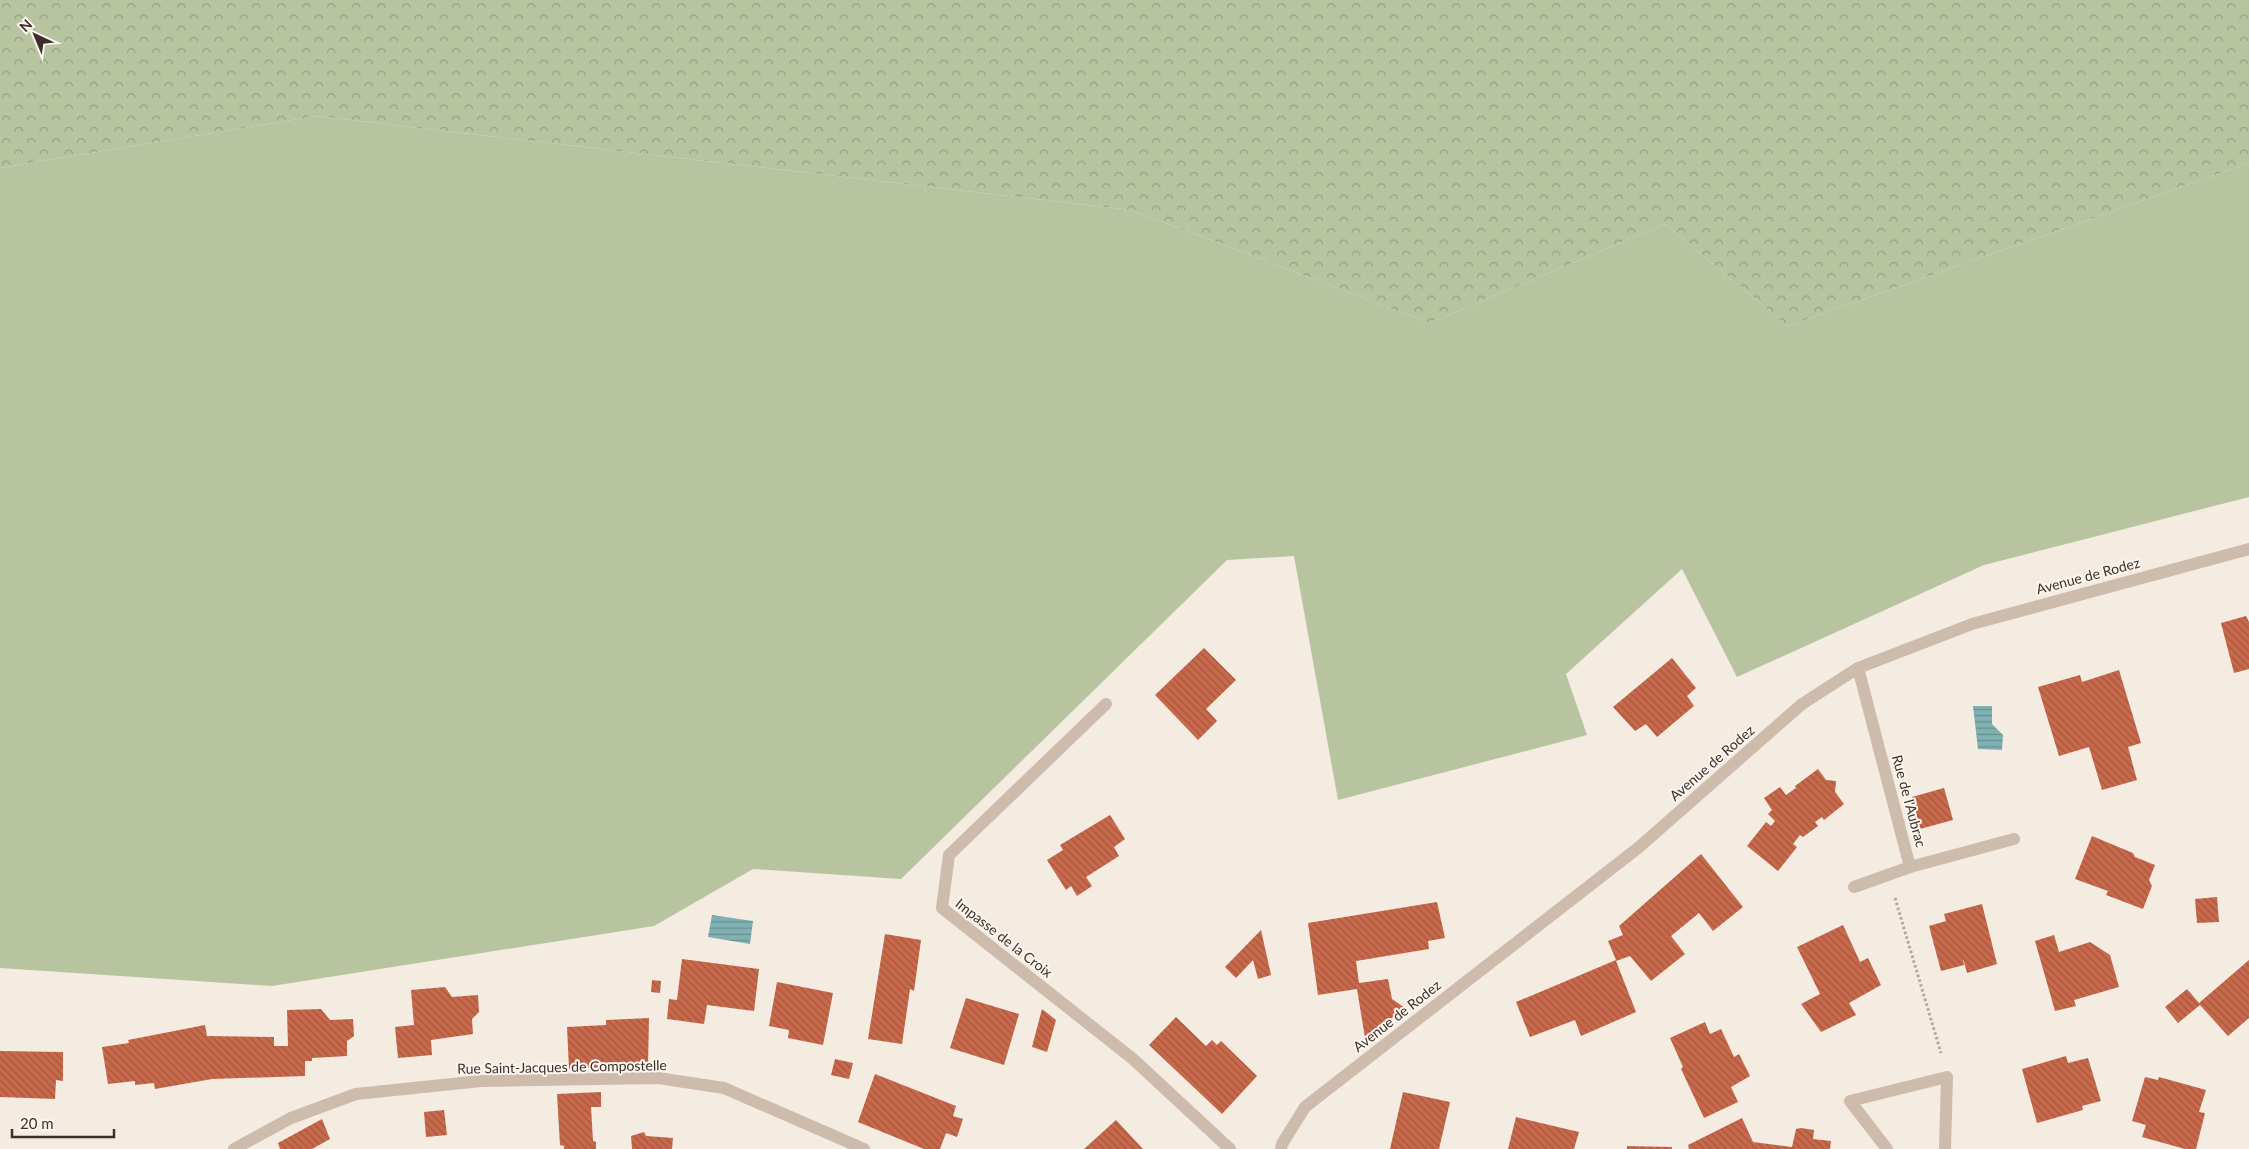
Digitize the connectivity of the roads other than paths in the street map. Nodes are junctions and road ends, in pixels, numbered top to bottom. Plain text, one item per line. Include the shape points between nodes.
1 (2249, 549) edge
2 (1858, 668) junction
3 (1106, 704) dead end
4 (2014, 839) dead end
5 (1910, 867) junction
6 (1854, 887) dead end
7 (234, 1149) edge
8 (864, 1149) edge
9 (1230, 1149) edge
10 (1281, 1149) edge
11 (1887, 1149) edge
12 (1946, 1149) edge

1 - 2 street, Avenue de Rodez via 1972,624
2 - 5 street, Rue de l'Aubrac
2 - 10 street, Avenue de Rodez via 1802,704 1638,848 1305,1107
3 - 9 street, Impasse de la Croix via 949,855 942,908 1134,1059
4 - 5 street, Rue de l'Aubrac
5 - 6 street
7 - 8 street, Rue Saint-Jacques de Compostelle via 291,1118 356,1094 481,1080 658,1078 724,1088
11 - 12 street via 1850,1101 1947,1077

